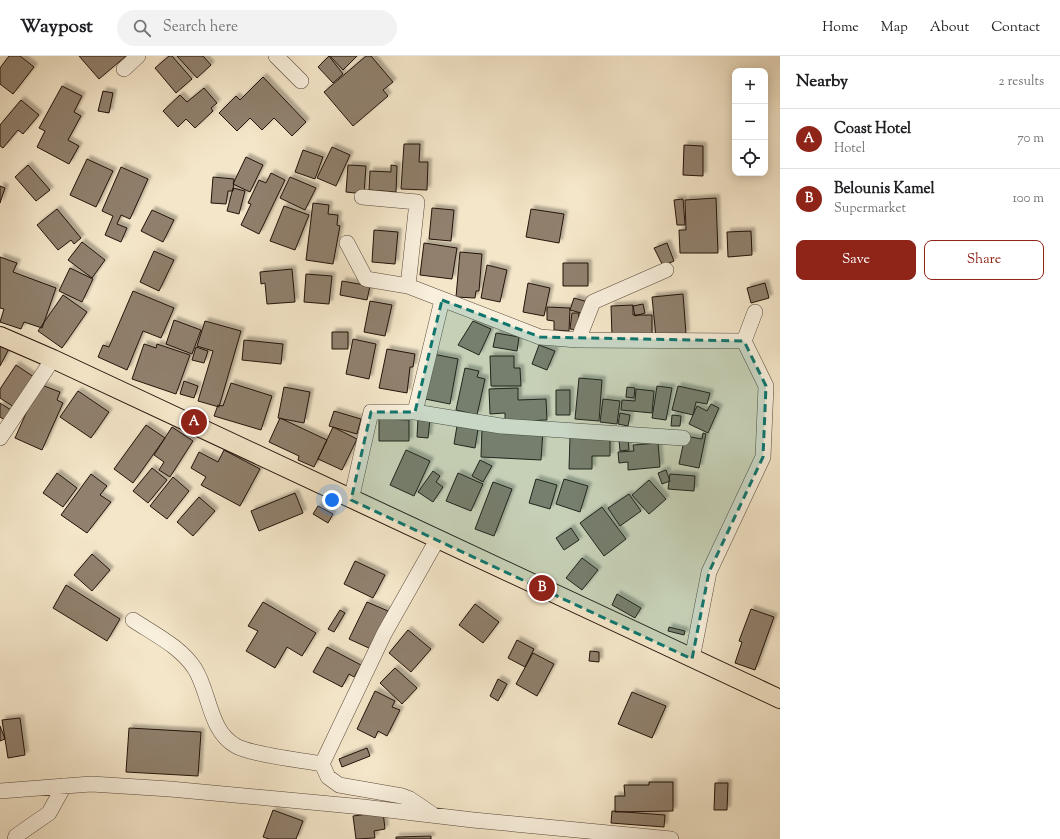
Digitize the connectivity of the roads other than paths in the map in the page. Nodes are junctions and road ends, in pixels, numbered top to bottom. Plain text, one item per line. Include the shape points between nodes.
1 (138, 56) edge
2 (276, 56) edge
3 (124, 69) dead end
4 (301, 81) dead end
5 (362, 197) dead end
6 (347, 243) dead end
7 (666, 270) dead end
8 (408, 286) junction
9 (442, 300) junction
10 (755, 312) dead end
11 (0, 336) edge
12 (578, 340) junction
13 (744, 341) junction
14 (53, 359) junction
15 (415, 412) junction
16 (0, 438) edge
17 (683, 438) dead end
18 (351, 500) junction
19 (437, 540) junction
20 (133, 620) dead end
21 (692, 659) junction
22 (780, 699) edge
23 (322, 764) junction
24 (64, 786) junction
25 (3, 789) edge
26 (433, 815) junction
27 (15, 839) edge
28 (671, 839) edge

1 - 3 street
2 - 4 street
5 - 8 street via 417,202
6 - 8 street via 366,279
7 - 12 street via 593,302
8 - 9 street
9 - 12 street via 540,338
9 - 15 street
10 - 13 street
11 - 14 main road
12 - 13 street
13 - 21 street via 766,386 763,457 709,572
14 - 16 street
14 - 18 main road
15 - 17 street via 501,426
15 - 18 street via 371,412
18 - 19 main road
19 - 21 main road
19 - 23 street via 384,634
20 - 23 street via 174,648 194,668 202,681 219,729 229,741 243,749
21 - 22 main road
23 - 26 street via 328,776 339,785 402,796
24 - 25 street
24 - 26 street via 91,784 178,790 363,806
24 - 27 street via 49,813
26 - 28 street

